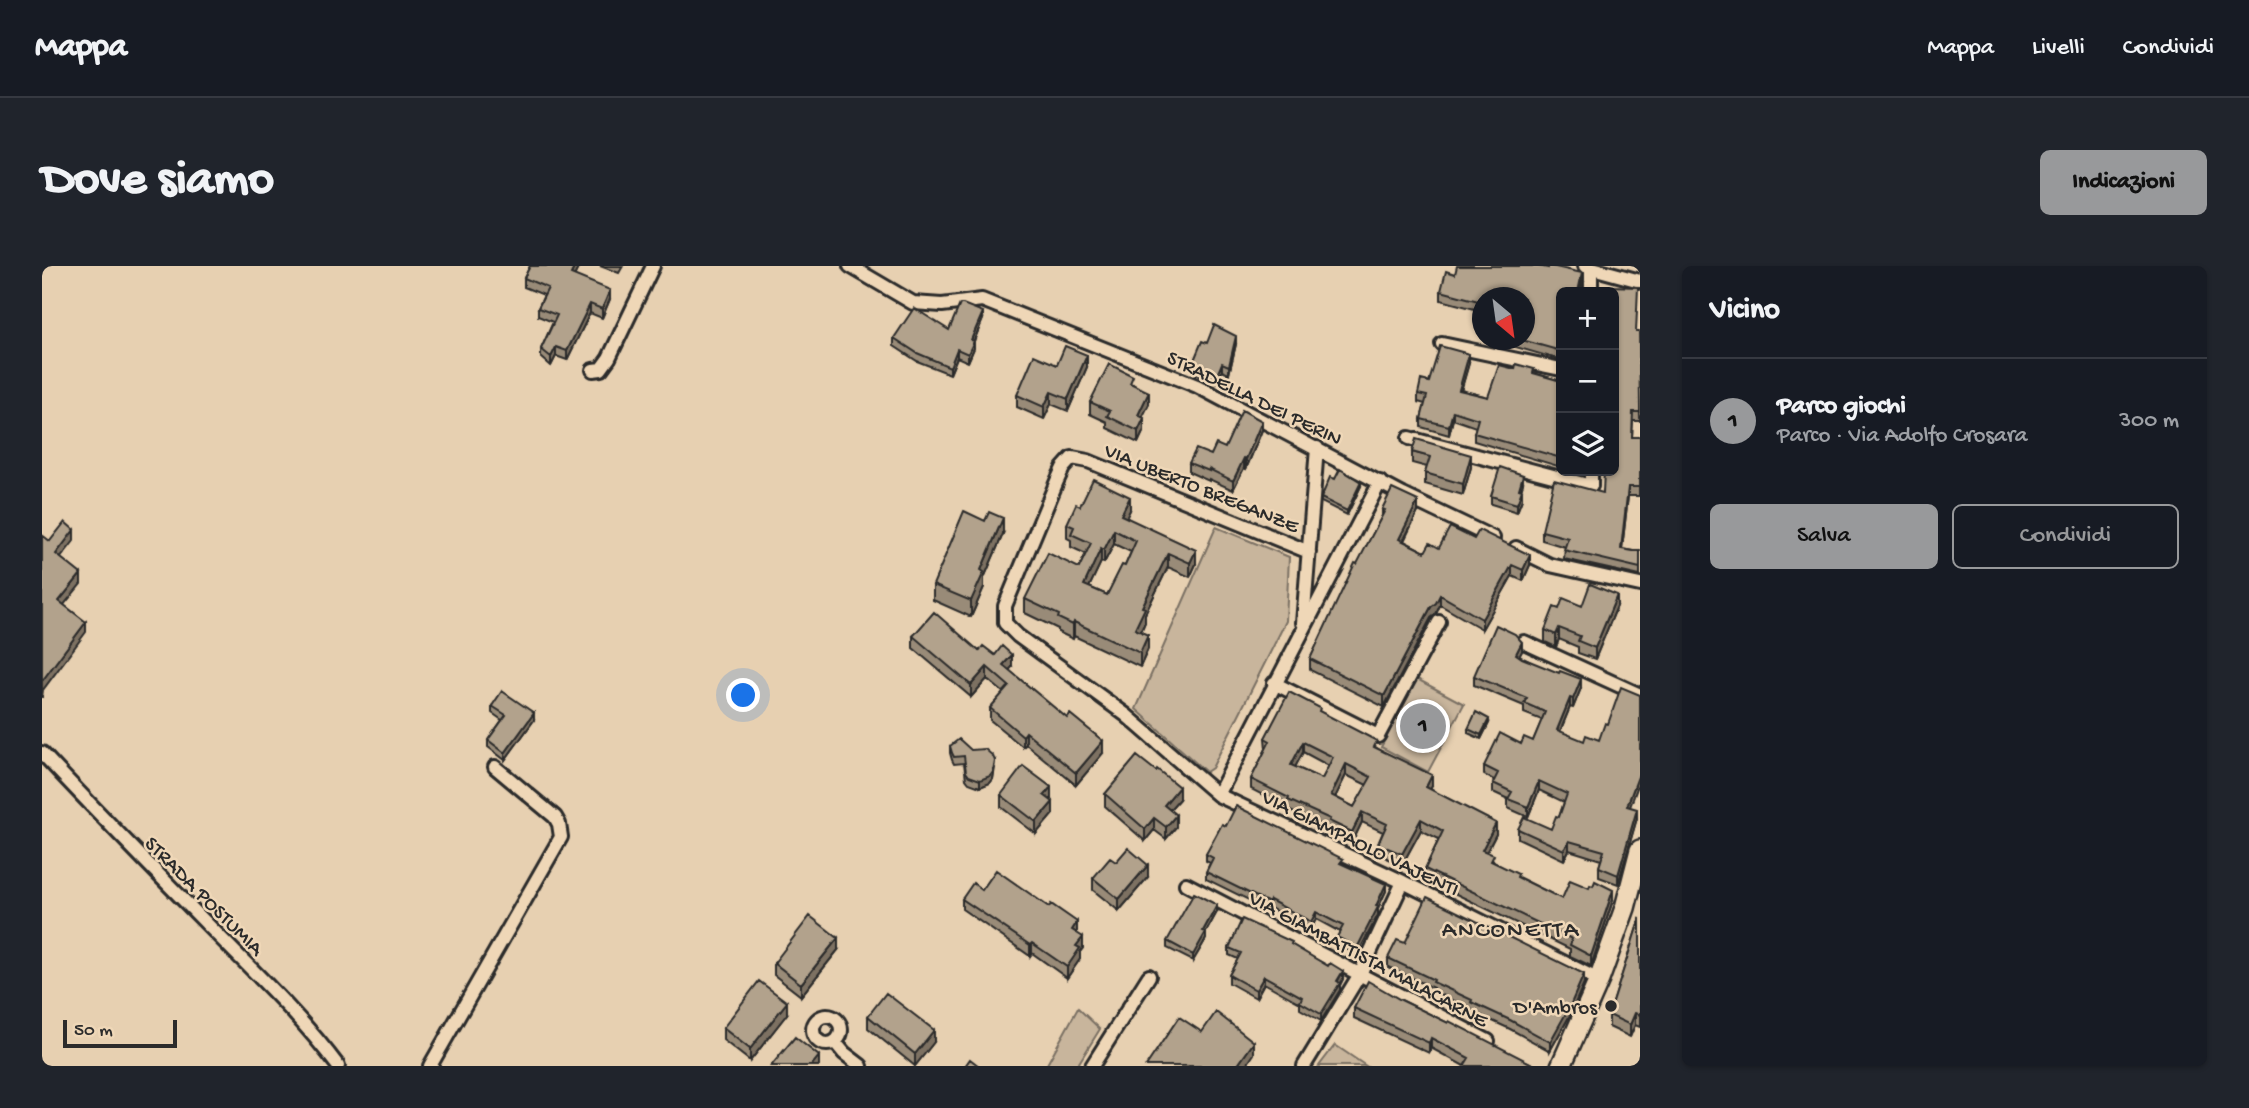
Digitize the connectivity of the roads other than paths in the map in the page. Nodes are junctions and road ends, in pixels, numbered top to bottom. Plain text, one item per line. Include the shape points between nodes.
1 (653, 266) edge
2 (850, 266) edge
3 (1588, 267) edge
4 (1640, 281) edge
5 (1590, 287) edge
6 (1442, 344) edge
7 (1556, 368) edge
8 (593, 370) dead end
9 (1409, 438) dead end
10 (1317, 449) junction
11 (1591, 476) edge
12 (1380, 482) junction
13 (1309, 552) junction
14 (1640, 585) edge
15 (1439, 622) dead end
16 (1302, 629) junction
17 (1524, 642) edge
18 (1275, 683) junction
19 (1640, 695) edge
20 (42, 753) edge
21 (495, 767) dead end
22 (1218, 795) junction
23 (1640, 850) edge
24 (1403, 882) junction
25 (1186, 884) dead end
26 (1634, 900) edge
27 (1360, 974) junction
28 (1149, 976) dead end
29 (1600, 980) junction
30 (835, 1042) dead end
31 (1500, 1048) edge
32 (338, 1066) edge
33 (430, 1066) edge
34 (861, 1066) edge
35 (1092, 1066) edge
36 (1304, 1066) edge
37 (1560, 1066) edge

1 - 8 street via 609,358 601,369
2 - 10 street, STRADELLA DEI PERIN via 913,303 982,300 1197,386
3 - 4 street
3 - 5 street
6 - 7 street
9 - 11 street via 1591,486
10 - 12 street, STRADELLA DEI PERIN
10 - 13 street
12 - 14 street, STRADELLA DEI PERIN via 1550,565
12 - 16 street
13 - 16 street
13 - 22 street, VIA UBERTO BREGANZE via 1072,458 1057,481 1005,606 1005,623 1018,636 1126,715
15 - 18 street via 1378,736
16 - 18 street
17 - 19 street
18 - 22 street
20 - 32 street, STRADA POSTUMIA via 284,1002
21 - 33 street via 555,817 561,836
22 - 24 street, VIA GIAMPAOLO VAJENTI
23 - 26 main road
24 - 27 street
24 - 29 street, VIA GIAMPAOLO VAJENTI
25 - 27 street, VIA GIAMBATTISTA MALACARNE
26 - 29 main road
27 - 31 street, VIA GIAMBATTISTA MALACARNE
27 - 36 street
28 - 35 street
29 - 37 main road
30 - 34 street

